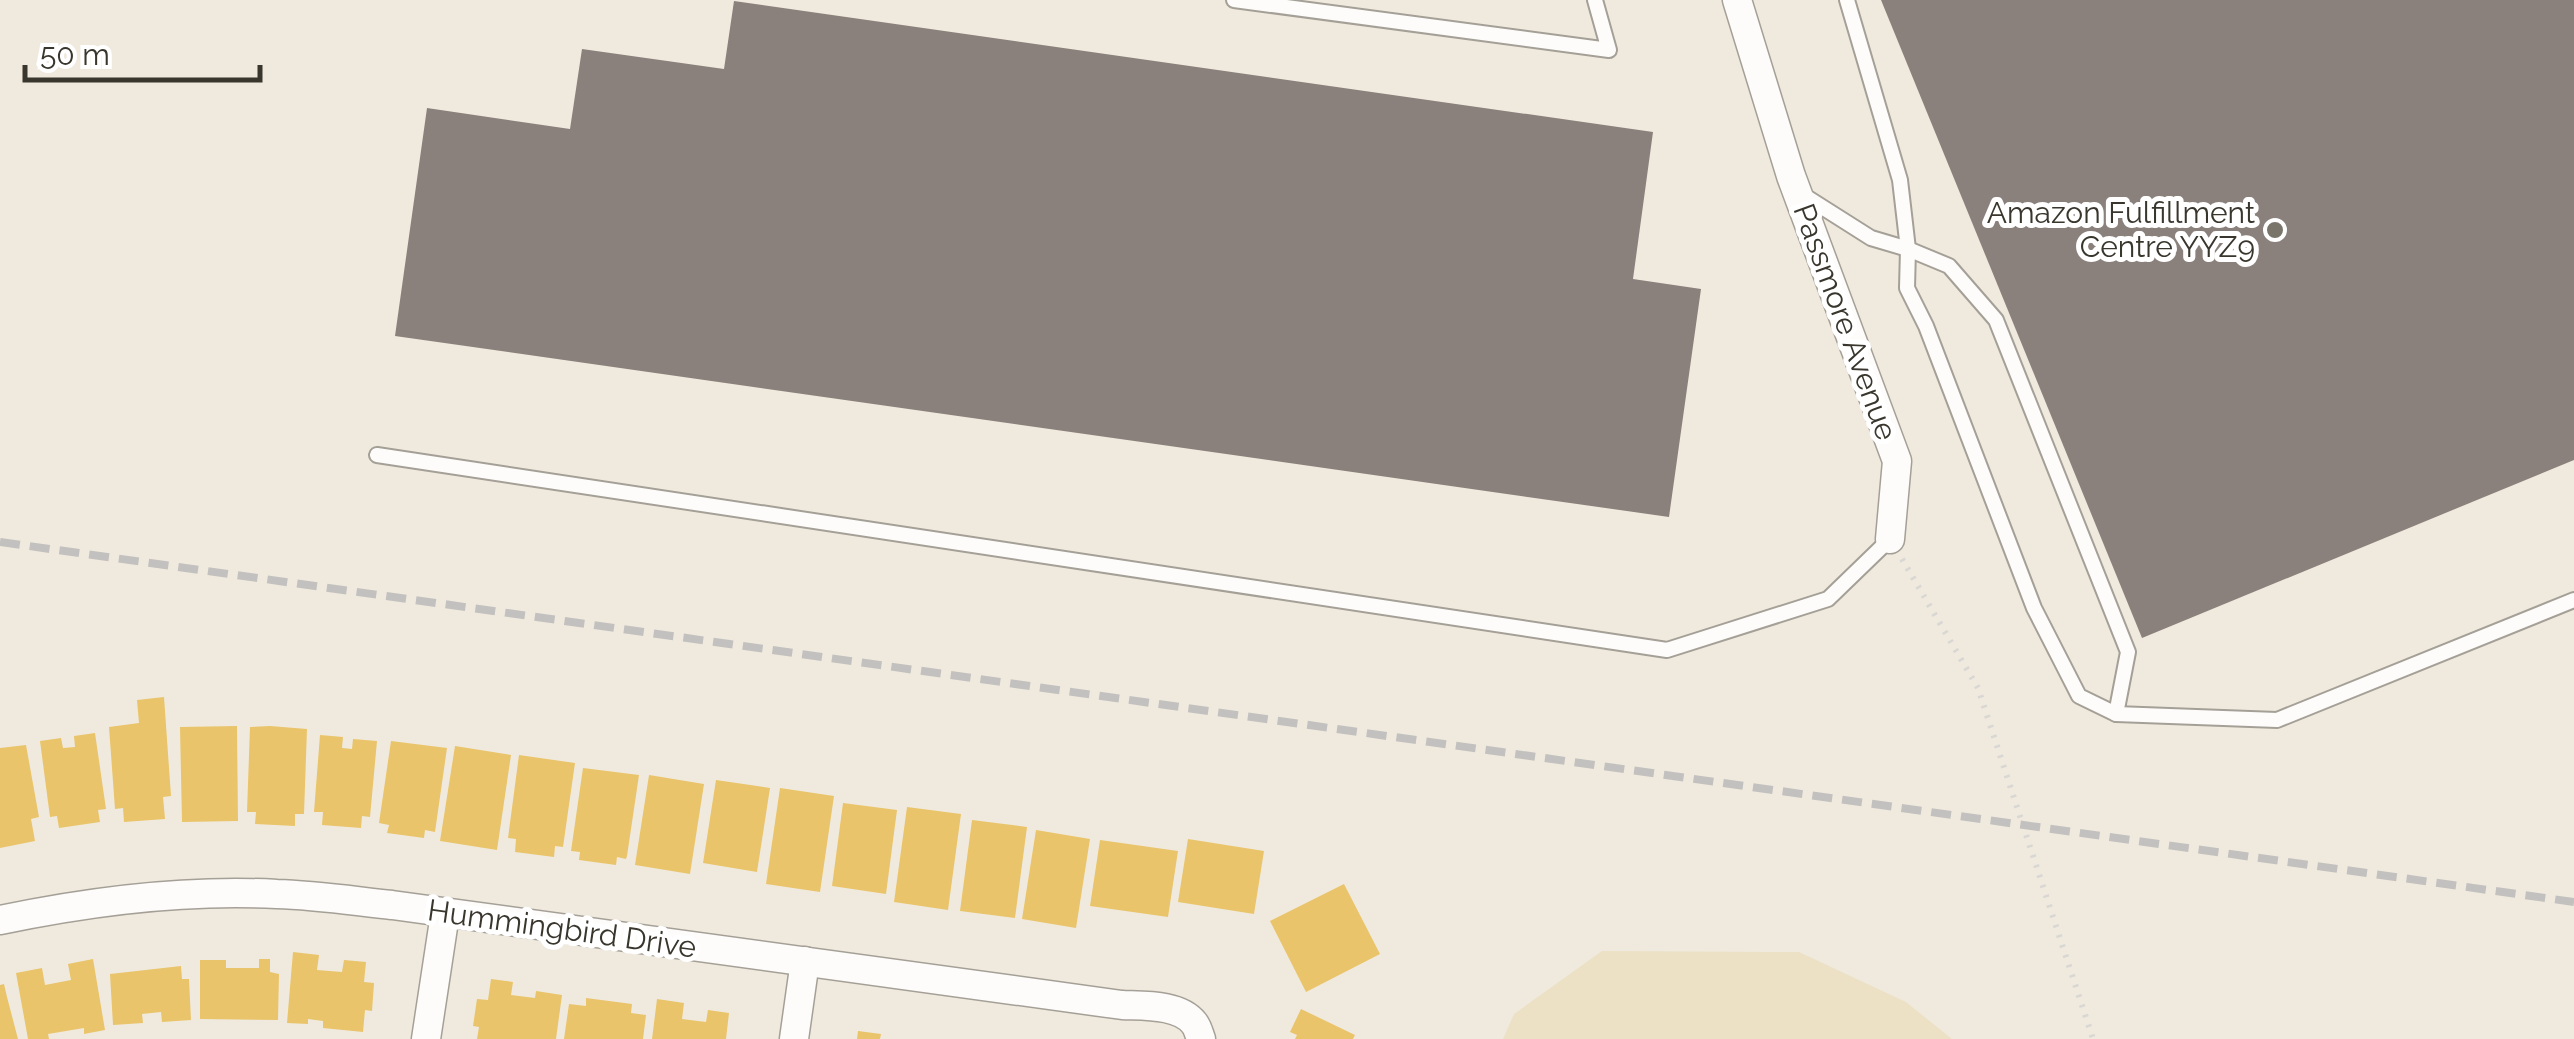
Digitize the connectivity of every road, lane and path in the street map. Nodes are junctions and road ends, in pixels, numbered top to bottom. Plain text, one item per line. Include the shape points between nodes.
1 (1234, 0) edge
2 (1595, 0) edge
3 (1737, 0) edge
4 (1847, 0) edge
5 (1796, 190) junction
6 (1908, 249) junction
7 (376, 455) dead end
8 (1890, 539) junction
9 (2574, 600) edge
10 (2116, 714) junction
11 (445, 914) junction
12 (0, 920) edge
13 (806, 961) junction
14 (426, 1039) edge
15 (794, 1039) edge
16 (1200, 1039) edge
17 (2092, 1039) edge

1 - 2 lane via 1609,50
3 - 5 street, Passmore Avenue
4 - 6 lane via 1900,180
5 - 6 lane via 1871,238
5 - 8 street, Passmore Avenue via 1897,461
6 - 10 lane via 1907,288 2034,608 2079,696
6 - 10 lane via 1949,266 1996,320 2128,652
7 - 8 lane via 1667,650 1828,599
8 - 17 path via 1978,688
9 - 10 lane via 2276,720
11 - 12 street, Hummingbird Drive via 220,894 128,898
11 - 13 street, Hummingbird Drive
11 - 14 street
13 - 15 street
13 - 16 street, Hummingbird Drive via 1176,1011 1194,1023

